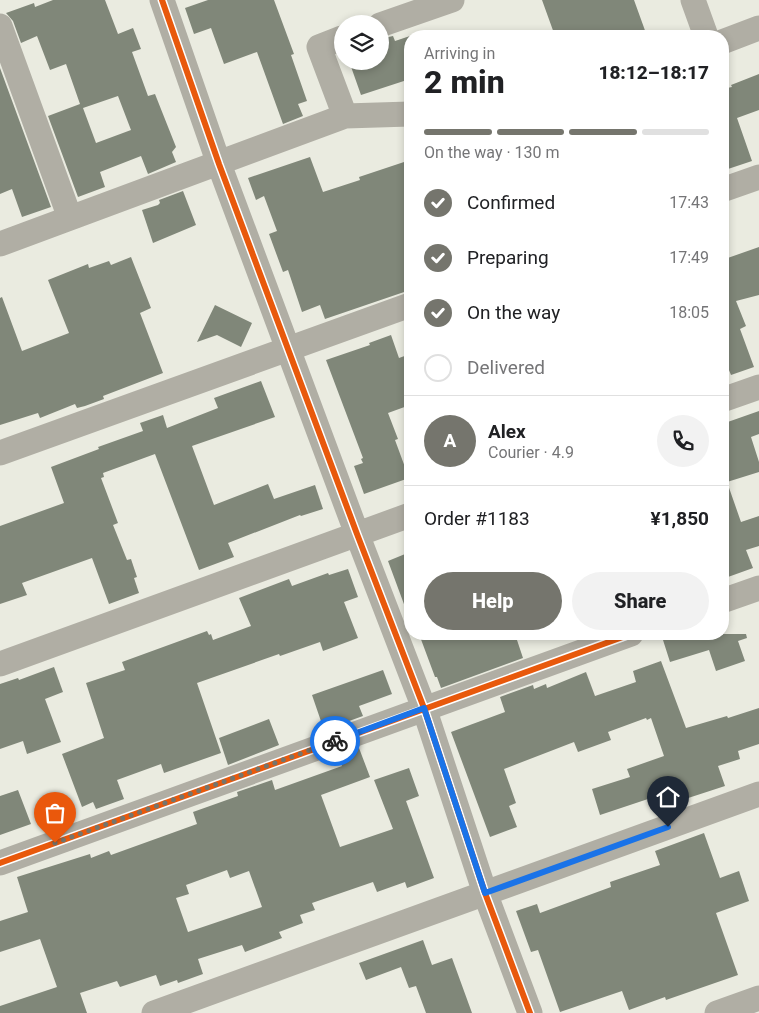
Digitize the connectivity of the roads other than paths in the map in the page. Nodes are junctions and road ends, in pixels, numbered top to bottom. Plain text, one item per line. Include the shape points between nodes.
1 (162, 0) edge
2 (452, 0) edge
3 (693, 0) edge
4 (389, 22) edge
5 (0, 26) edge
6 (759, 28) edge
7 (704, 30) edge
8 (729, 39) edge
9 (334, 41) edge
10 (404, 114) edge
11 (345, 116) junction
12 (219, 164) junction
13 (759, 177) edge
14 (729, 188) edge
15 (70, 218) junction
16 (0, 244) edge
17 (404, 306) edge
18 (288, 349) junction
19 (759, 387) edge
20 (729, 398) edge
21 (0, 453) edge
22 (404, 517) edge
23 (357, 534) junction
24 (759, 588) edge
25 (729, 599) edge
26 (614, 640) edge
27 (0, 664) edge
28 (424, 708) junction
29 (759, 794) edge
30 (0, 863) edge
31 (485, 893) junction
32 (759, 998) edge
33 (154, 1013) edge
34 (530, 1013) edge
35 (717, 1013) edge

1 - 12 street
2 - 4 street
3 - 7 street
5 - 15 street
6 - 8 street
9 - 11 street via 319,47
10 - 11 street
11 - 12 street
12 - 15 street
12 - 18 street
13 - 14 street
15 - 16 street
17 - 18 street
18 - 21 street
18 - 23 street
19 - 20 street
22 - 23 street
23 - 27 street
23 - 28 street
24 - 25 street
26 - 28 street
28 - 30 street
28 - 31 street
29 - 31 street
31 - 33 street
31 - 34 street
32 - 35 street

